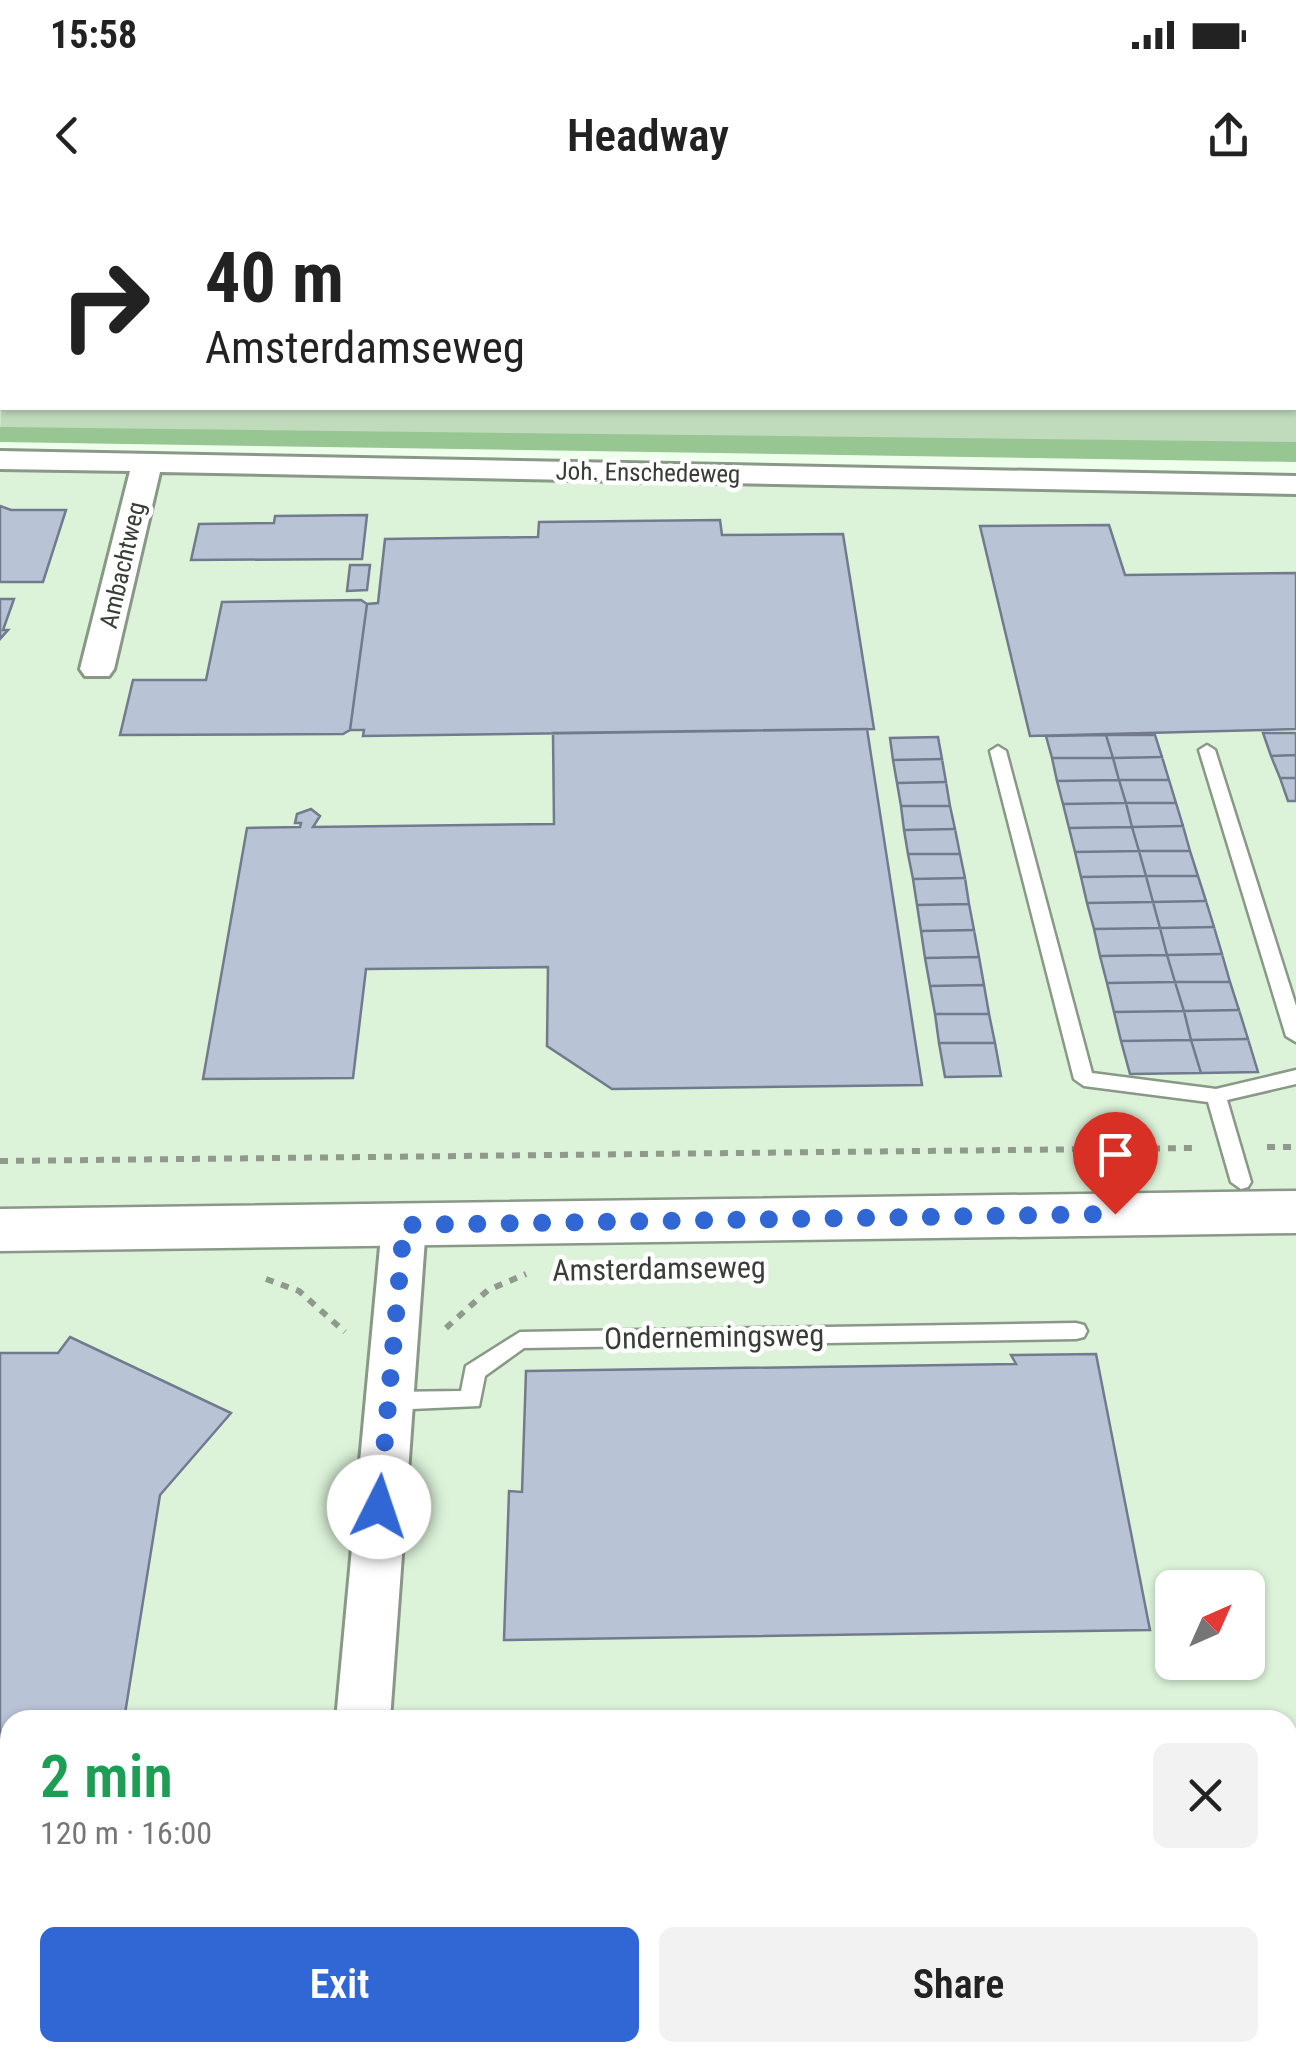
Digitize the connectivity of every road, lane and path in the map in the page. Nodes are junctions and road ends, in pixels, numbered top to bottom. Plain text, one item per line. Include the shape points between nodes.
1 (0, 460) edge
2 (146, 462) junction
3 (1296, 485) edge
4 (97, 668) dead end
5 (1207, 750) dead end
6 (998, 751) dead end
7 (1296, 1036) edge
8 (1296, 1077) edge
9 (1216, 1096) junction
10 (1296, 1147) edge
11 (0, 1161) edge
12 (1237, 1165) junction
13 (1296, 1181) edge
14 (0, 1197) edge
15 (1296, 1212) edge
16 (404, 1225) junction
17 (0, 1230) edge
18 (532, 1272) dead end
19 (264, 1278) dead end
20 (1076, 1331) dead end
21 (393, 1334) junction
22 (387, 1401) junction
23 (364, 1710) edge

1 - 2 street, Joh. Enschedeweg
2 - 3 street, Joh. Enschedeweg
2 - 4 street, Ambachtweg
5 - 7 lane
6 - 9 lane via 1084,1080
8 - 9 lane
9 - 12 lane
10 - 12 path
11 - 12 path
12 - 13 street
12 - 14 street
15 - 16 street, Amsterdamseweg
16 - 17 street, Amsterdamseweg
16 - 21 street
18 - 21 path, Amsterdamseweg via 488,1290 441,1332
19 - 21 path, Amsterdamseweg via 298,1291 342,1332
20 - 22 lane, Ondernemingsweg via 520,1340 474,1372 470,1400
21 - 22 street
22 - 23 street

